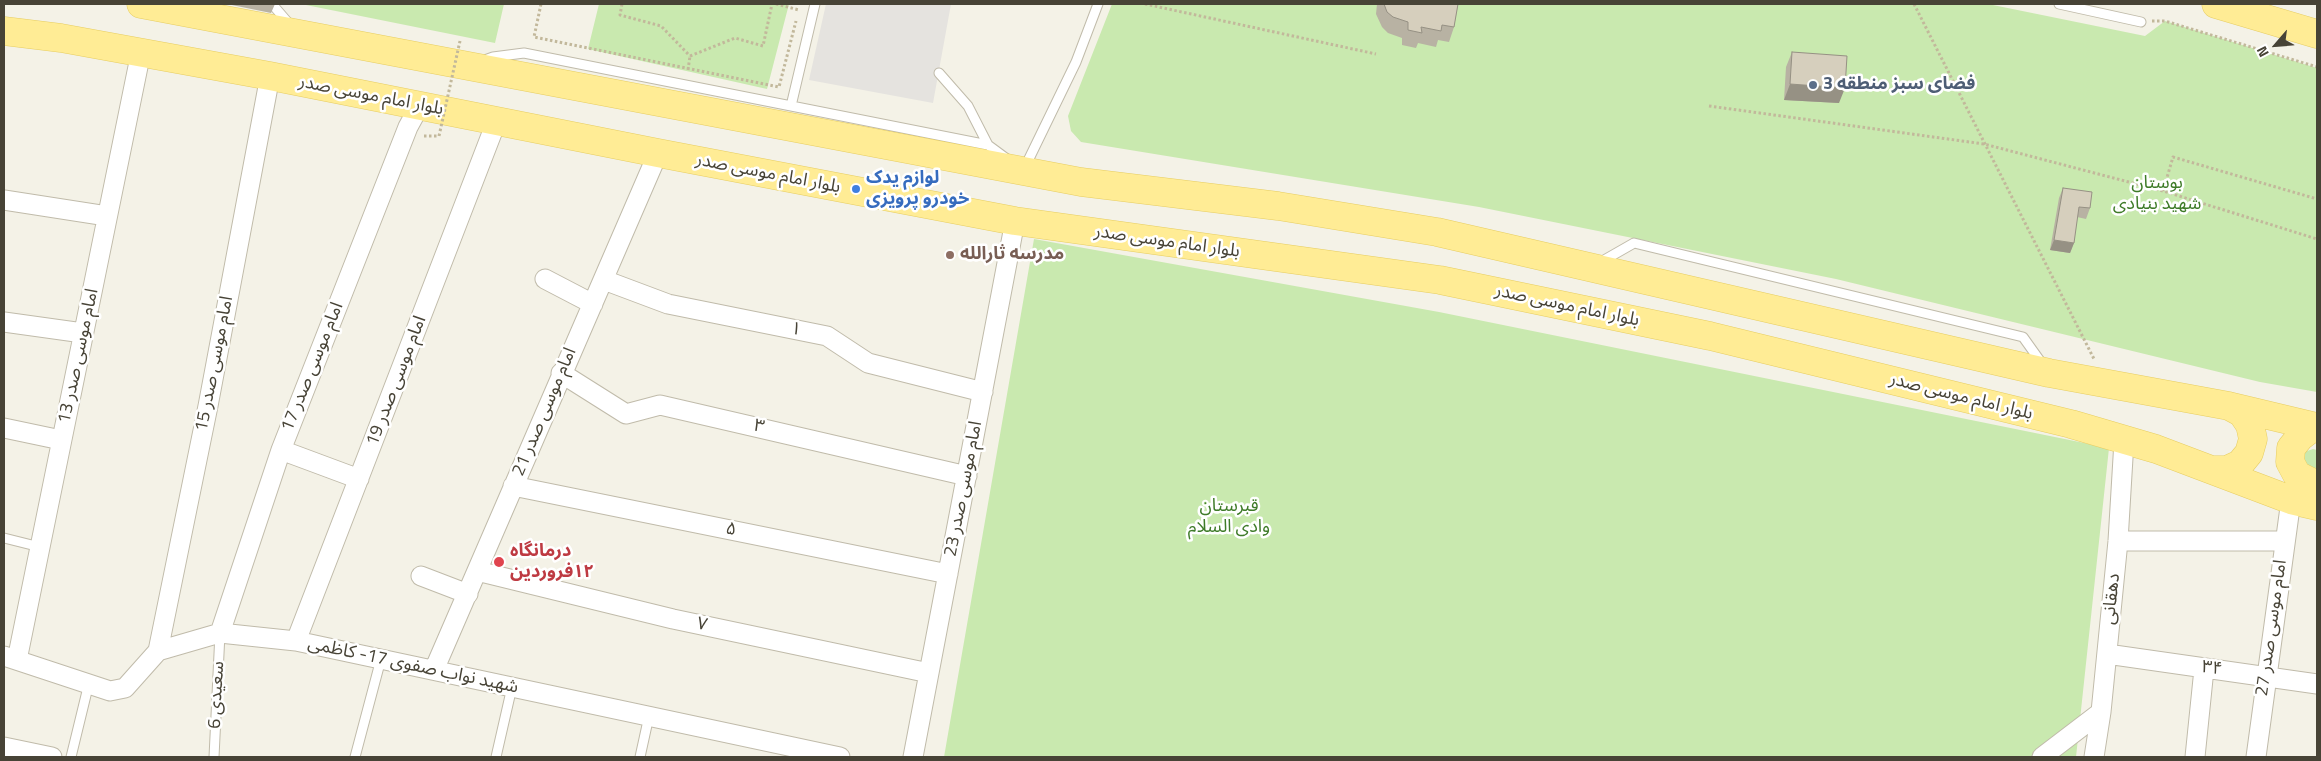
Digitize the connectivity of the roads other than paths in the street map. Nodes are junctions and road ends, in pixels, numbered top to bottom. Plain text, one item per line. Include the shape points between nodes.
1 (272, 4) edge
2 (815, 4) edge
3 (1098, 4) edge
4 (2059, 4) edge
5 (2216, 4) edge
6 (154, 5) edge
7 (2141, 22) road end
8 (4, 31) edge
9 (298, 34) junction
10 (2317, 34) edge
11 (141, 52) junction
12 (467, 67) junction
13 (939, 74) dead end
14 (270, 76) junction
15 (420, 105) junction
16 (791, 106) junction
17 (498, 120) junction
18 (988, 145) junction
19 (658, 153) junction
20 (1023, 171) junction
21 (4, 200) edge
22 (107, 216) junction
23 (1015, 221) junction
24 (545, 279) dead end
25 (604, 280) junction
26 (593, 304) junction
27 (4, 322) edge
28 (83, 333) junction
29 (561, 373) junction
30 (983, 392) junction
31 (2229, 406) junction
32 (2315, 427) edge
33 (4, 428) edge
34 (61, 440) junction
35 (2124, 441) junction
36 (281, 450) junction
37 (2213, 470) junction
38 (967, 476) junction
39 (359, 479) junction
40 (2317, 485) edge
41 (513, 486) junction
42 (2291, 500) junction
43 (2317, 506) edge
44 (4, 538) edge
45 (2118, 541) junction
46 (2284, 541) junction
47 (40, 547) junction
48 (477, 571) junction
49 (948, 574) junction
50 (421, 576) dead end
51 (468, 594) junction
52 (220, 633) junction
53 (296, 641) junction
54 (158, 651) junction
55 (2106, 654) junction
56 (10, 658) edge
57 (381, 659) junction
58 (2204, 669) junction
59 (434, 670) junction
60 (929, 673) junction
61 (2266, 676) junction
62 (89, 683) junction
63 (2317, 684) edge
64 (512, 687) junction
65 (2101, 712) junction
66 (650, 716) junction
67 (5, 750) edge
68 (52, 757) edge
69 (71, 757) edge
70 (214, 757) edge
71 (355, 757) edge
72 (496, 757) edge
73 (640, 757) edge
74 (840, 757) edge
75 (913, 757) edge
76 (2042, 757) edge
77 (2094, 757) edge
78 (2196, 757) edge
79 (2256, 757) edge

1 - 9 lane
2 - 16 lane
3 - 20 lane via 1076,62
4 - 7 lane
5 - 10 main road
6 - 9 main road
8 - 11 main road, بلوار امام موسی صدر
9 - 12 main road
11 - 14 main road, بلوار امام موسی صدر
11 - 22 street, امام موسی صدر 13
12 - 16 lane via 493,57 524,53
12 - 20 main road
13 - 18 lane via 968,106
14 - 15 main road, بلوار امام موسی صدر
14 - 54 street, امام موسی صدر 15
15 - 17 main road, بلوار امام موسی صدر
15 - 36 street, امام موسی صدر 17 via 404,136
16 - 18 lane
17 - 19 main road, بلوار امام موسی صدر
17 - 39 street, امام موسی صدر 19
18 - 20 lane
19 - 23 main road, بلوار امام موسی صدر
19 - 25 street, امام موسی صدر 21
20 - 31 main road via 1438,232 2049,373
21 - 22 street
22 - 28 street, امام موسی صدر 13
23 - 30 street, امام موسی صدر 23
23 - 35 main road, بلوار امام موسی صدر via 1440,280 1710,336 2071,424
24 - 26 street
25 - 26 street, امام موسی صدر 21
25 - 30 street, ۱ via 668,304 827,336 868,363
26 - 29 street, امام موسی صدر 21
27 - 28 street
28 - 34 street, امام موسی صدر 13
29 - 38 street, ۳ via 626,414 660,404
29 - 41 street, امام موسی صدر 21
30 - 38 street, امام موسی صدر 23
31 - 32 main road
31 - 37 main road via 2242,413 2250,425 2253,439 2240,464 2227,470
32 - 40 main road via 2291,448 2290,462 2297,475
33 - 34 street
34 - 47 street, امام موسی صدر 13
35 - 37 main road, بلوار امام موسی صدر
35 - 45 street, دهقانی
36 - 39 street
36 - 52 street, امام موسی صدر 17
37 - 42 main road, بلوار امام موسی صدر
38 - 49 street, امام موسی صدر 23
39 - 53 street, امام موسی صدر 19
41 - 48 street, امام موسی صدر 21
41 - 49 street, ۵
42 - 43 main road, بلوار امام موسی صدر
42 - 46 street, امام موسی صدر 27
44 - 47 lane
45 - 46 street
45 - 55 street, دهقانی
46 - 61 street, امام موسی صدر 27
47 - 56 street, امام موسی صدر 13
48 - 51 street, امام موسی صدر 21
48 - 60 street, ۷ via 673,619
49 - 60 street, امام موسی صدر 23
50 - 51 street
51 - 59 street, امام موسی صدر 21
52 - 53 street, شهید نواب صفوی 17- کاظمی
52 - 54 street, شهید نواب صفوی 17- کاظمی
52 - 70 lane, سعیدی 6
53 - 57 street, شهید نواب صفوی 17- کاظمی
54 - 62 street via 125,688 110,691
55 - 58 street, ۳۴
55 - 65 street, دهقانی
56 - 62 street
57 - 59 street, شهید نواب صفوی 17- کاظمی
57 - 71 lane
58 - 61 street, ۳۴
58 - 78 street
59 - 64 street, شهید نواب صفوی 17- کاظمی
60 - 75 street, امام موسی صدر 23
61 - 63 street, ۳۴
61 - 79 street, امام موسی صدر 27
62 - 69 lane
64 - 66 street, شهید نواب صفوی 17- کاظمی
64 - 72 lane
65 - 76 street
65 - 77 street, دهقانی
66 - 73 lane
66 - 74 street, شهید نواب صفوی 17- کاظمی via 780,748
67 - 68 street

